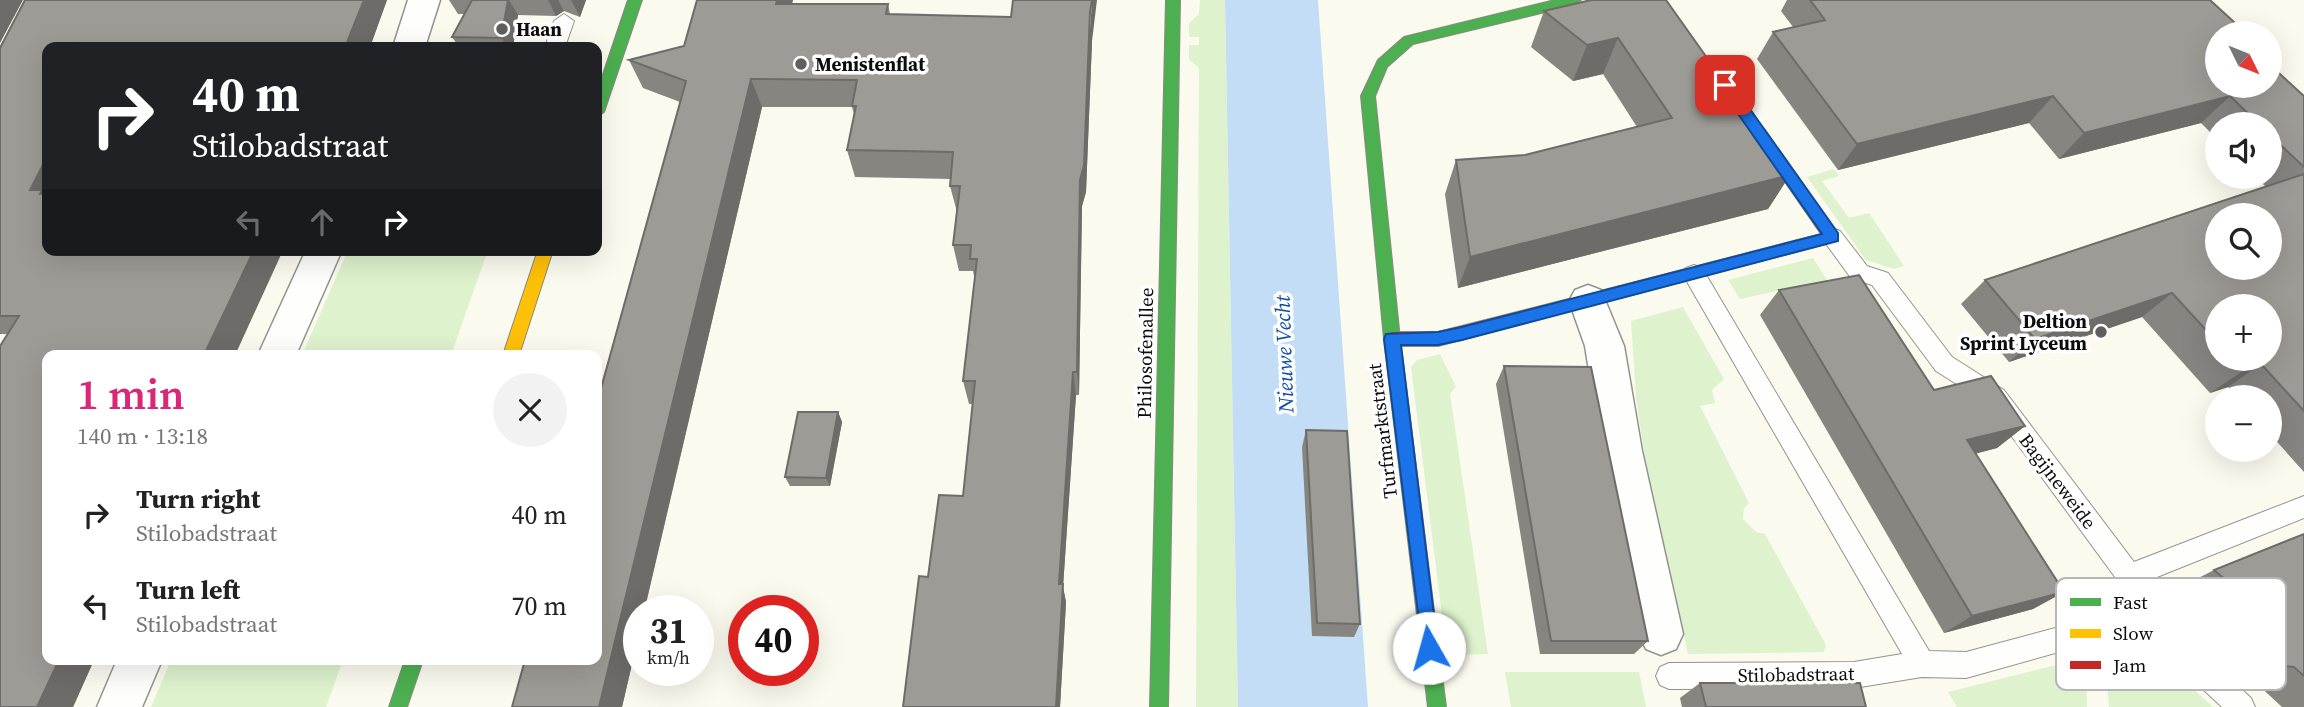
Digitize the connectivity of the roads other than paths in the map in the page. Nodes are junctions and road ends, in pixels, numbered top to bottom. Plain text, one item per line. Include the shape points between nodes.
1 (424, 0) edge
2 (635, 0) edge
3 (1173, 0) edge
4 (1574, 0) edge
5 (564, 22) dead end
6 (411, 42) edge
7 (557, 42) edge
8 (602, 97) edge
9 (1752, 123) edge
10 (1832, 237) junction
11 (321, 256) edge
12 (544, 256) edge
13 (1694, 274) junction
14 (1588, 301) junction
15 (1392, 339) junction
16 (279, 350) edge
17 (513, 350) edge
18 (2304, 507) edge
19 (2129, 576) junction
20 (2131, 578) edge
21 (1661, 634) dead end
22 (2056, 641) edge
23 (1922, 664) junction
24 (138, 665) edge
25 (412, 665) edge
26 (1854, 675) junction
27 (1669, 676) dead end
28 (2223, 690) edge
29 (1863, 704) edge
30 (119, 707) edge
31 (398, 707) edge
32 (1159, 707) edge
33 (1437, 707) edge
34 (2242, 707) edge

1 - 6 street
2 - 8 street
3 - 32 street, Philosofenallee
4 - 15 street, Turfmarktstraat via 1420,35 1392,48 1376,66 1368,114
5 - 7 lane
9 - 10 street
10 - 13 street
10 - 19 lane, Bagijneweide via 1858,272 1880,279 1944,363 1996,397
11 - 16 street
12 - 17 street
13 - 14 street
13 - 23 lane
14 - 15 street via 1438,339
14 - 21 street via 1600,322
15 - 33 street, Turfmarktstraat
18 - 19 lane
19 - 20 lane, Bagijneweide
22 - 23 lane, Stilobadstraat via 1966,665
23 - 26 lane, Stilobadstraat
24 - 30 street
25 - 31 street
26 - 27 lane, Stilobadstraat
26 - 29 lane
28 - 34 lane, Bagijneweide

